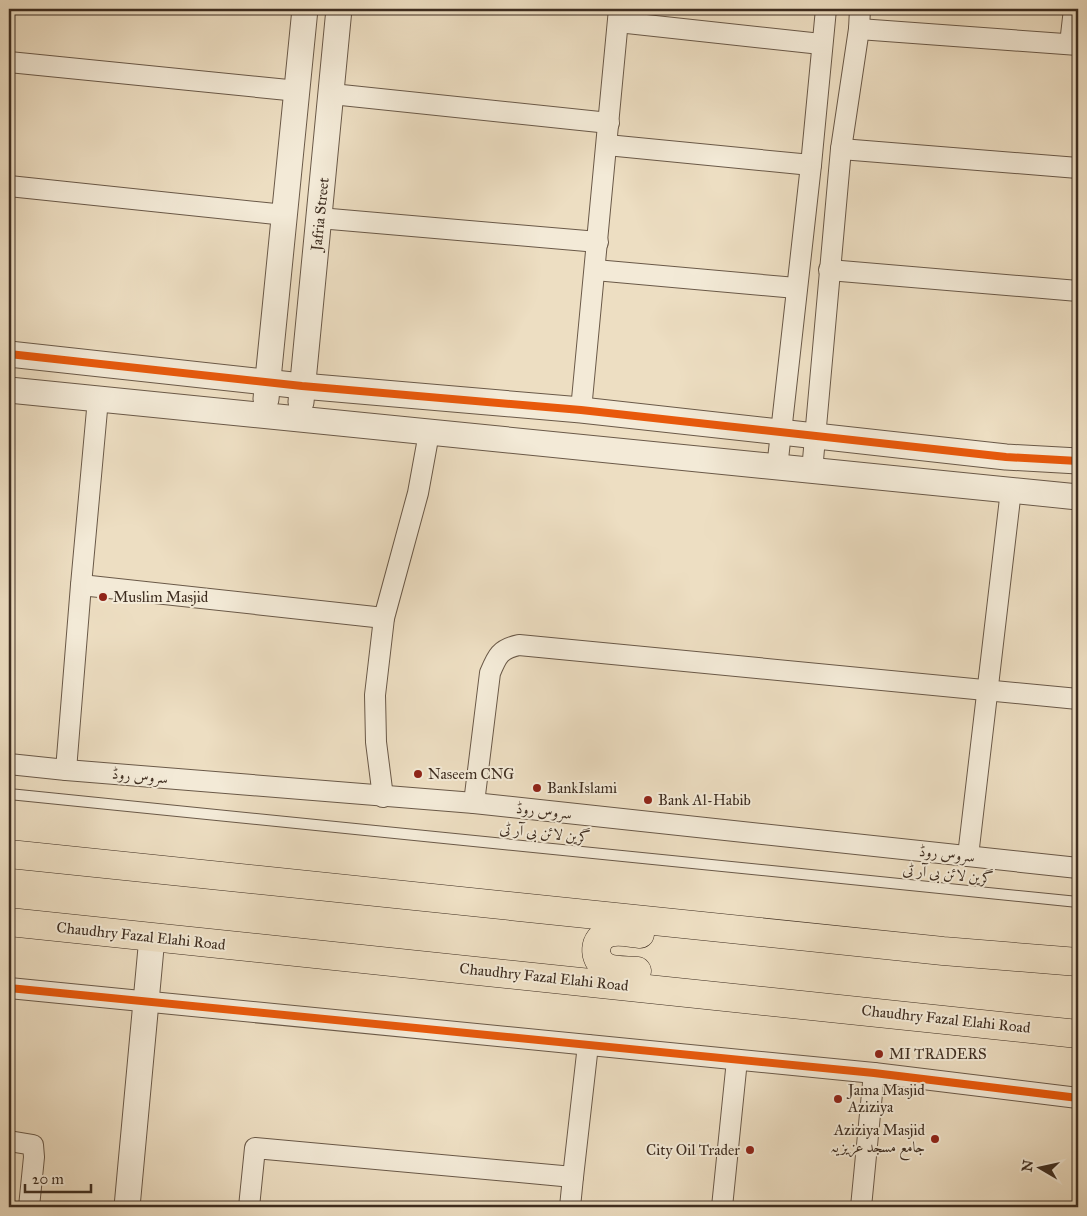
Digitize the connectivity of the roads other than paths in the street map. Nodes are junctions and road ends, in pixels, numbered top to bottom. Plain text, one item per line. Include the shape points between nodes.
1 (305, 9) edge
2 (339, 9) edge
3 (826, 9) edge
4 (1074, 9) edge
5 (619, 15) edge
6 (859, 19) edge
7 (821, 44) junction
8 (1074, 45) edge
9 (9, 62) edge
10 (298, 91) junction
11 (332, 94) junction
12 (609, 123) junction
13 (607, 145) junction
14 (841, 148) junction
15 (811, 165) junction
16 (1078, 168) edge
17 (9, 186) edge
18 (285, 214) junction
19 (319, 218) junction
20 (598, 242) junction
21 (595, 270) junction
22 (829, 270) junction
23 (796, 288) junction
24 (1078, 291) edge
25 (9, 354) edge
26 (267, 382) junction
27 (302, 386) junction
28 (9, 390) edge
29 (98, 399) junction
30 (581, 410) junction
31 (264, 416) junction
32 (299, 420) junction
33 (780, 432) junction
34 (429, 433) junction
35 (815, 436) junction
36 (1078, 461) edge
37 (777, 468) junction
38 (812, 471) junction
39 (1011, 490) junction
40 (1078, 497) edge
41 (81, 585) junction
42 (384, 618) junction
43 (988, 690) junction
44 (1078, 699) edge
45 (9, 764) edge
46 (66, 770) junction
47 (9, 794) edge
48 (383, 797) junction
49 (474, 804) junction
50 (9, 854) edge
51 (968, 856) junction
52 (1078, 868) edge
53 (1078, 902) edge
54 (9, 922) edge
55 (152, 937) junction
56 (943, 951) junction
57 (1078, 962) edge
58 (9, 988) edge
59 (146, 1002) junction
60 (929, 1017) junction
61 (1078, 1034) edge
62 (588, 1045) junction
63 (737, 1060) junction
64 (874, 1073) junction
65 (1078, 1098) edge
66 (9, 1141) edge
67 (573, 1177) junction
68 (29, 1207) edge
69 (127, 1207) edge
70 (249, 1207) edge
71 (570, 1207) edge
72 (722, 1207) edge
73 (862, 1207) edge

1 - 10 street
2 - 11 street, Jafria Street
3 - 7 street
4 - 8 street
5 - 7 street
5 - 12 street
6 - 8 street
6 - 14 street
7 - 15 street
9 - 10 street
10 - 18 street
11 - 12 street
11 - 19 street, Jafria Street
12 - 13 street
13 - 15 street
13 - 20 street
14 - 16 street
14 - 22 street
15 - 23 street
17 - 18 street
18 - 26 street
19 - 20 street
19 - 27 street, Jafria Street
20 - 21 street
21 - 23 street
21 - 30 street
22 - 24 street
22 - 35 street
23 - 33 street
25 - 26 street
26 - 27 street
26 - 31 street
27 - 30 street
27 - 32 street, Jafria Street
28 - 29 street
29 - 31 street
29 - 41 street
30 - 33 street
31 - 32 street
32 - 34 street
33 - 35 street
33 - 37 street
34 - 37 street
34 - 42 street via 418,493
35 - 36 street via 1006,457
35 - 38 street
37 - 38 street
38 - 39 street
39 - 40 street
39 - 43 street
41 - 42 street
41 - 46 street
42 - 48 street via 375,695 376,742
43 - 44 street
43 - 49 street via 519,645 507,648 497,657 490,673
43 - 51 street
45 - 46 street, سروس روڈ
46 - 48 street, سروس روڈ
47 - 53 lane, گرین لائن بی آر ٹی
48 - 49 street, سروس روڈ
49 - 51 street, سروس روڈ
50 - 56 main road
51 - 52 street, سروس روڈ
54 - 55 main road, Chaudhry Fazal Elahi Road
55 - 59 street
55 - 60 main road, Chaudhry Fazal Elahi Road
56 - 57 main road
56 - 60 main road via 863,956 620,932 608,933 596,945 596,956 608,968 855,993
58 - 59 street
59 - 62 street
59 - 69 street
60 - 61 main road, Chaudhry Fazal Elahi Road
62 - 63 street
62 - 67 street
63 - 64 street
63 - 72 street
64 - 65 street
64 - 73 street
66 - 68 street via 33,1145
67 - 70 street via 255,1148
67 - 71 street

